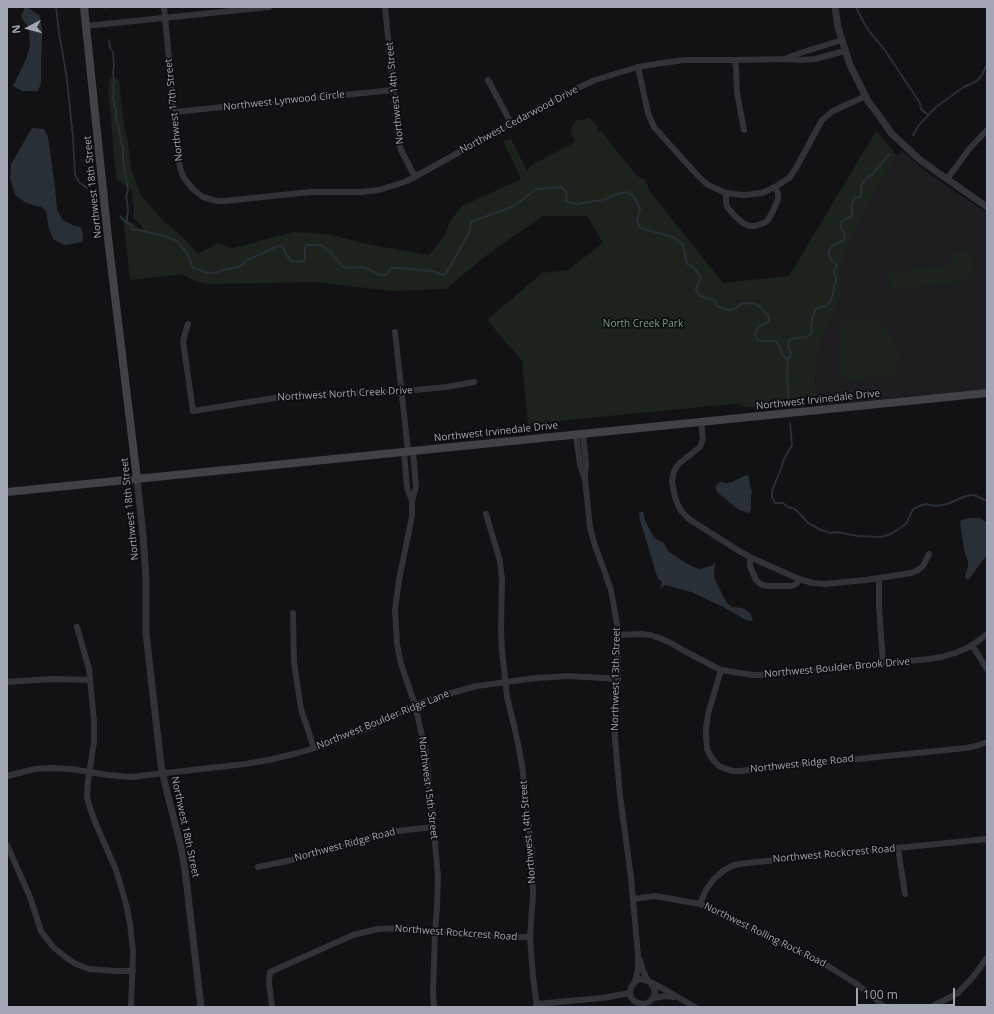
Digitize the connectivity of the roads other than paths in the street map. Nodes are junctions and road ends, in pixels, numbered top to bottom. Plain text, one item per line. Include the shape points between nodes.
1 (84, 7) edge
2 (164, 7) edge
3 (269, 7) edge
4 (385, 7) edge
5 (835, 7) edge
6 (165, 18) junction
7 (86, 26) junction
8 (842, 40) junction
9 (845, 51) junction
10 (786, 58) junction
11 (735, 60) junction
12 (638, 67) junction
13 (488, 80) dead end
14 (394, 90) junction
15 (866, 96) junction
16 (174, 112) junction
17 (511, 123) junction
18 (744, 130) dead end
19 (987, 130) edge
20 (415, 176) junction
21 (947, 179) junction
22 (775, 187) junction
23 (726, 193) junction
24 (258, 198) joint
25 (987, 207) edge
26 (188, 324) dead end
27 (395, 332) dead end
28 (474, 382) dead end
29 (401, 392) junction
30 (987, 393) edge
31 (701, 422) junction
32 (580, 434) junction
33 (408, 451) junction
34 (137, 479) junction
35 (7, 492) edge
36 (486, 514) dead end
37 (930, 554) dead end
38 (752, 558) junction
39 (879, 578) junction
40 (799, 579) junction
41 (294, 613) dead end
42 (77, 627) dead end
43 (987, 634) edge
44 (618, 635) junction
45 (972, 645) junction
46 (884, 664) junction
47 (987, 669) edge
48 (721, 670) junction
49 (618, 679) junction
50 (90, 680) junction
51 (7, 682) edge
52 (506, 682) junction
53 (415, 705) junction
54 (987, 742) edge
55 (314, 748) junction
56 (90, 772) junction
57 (163, 774) junction
58 (7, 776) edge
59 (433, 827) junction
60 (987, 839) edge
61 (7, 845) edge
62 (898, 848) junction
63 (258, 867) dead end
64 (905, 894) dead end
65 (633, 898) junction
66 (700, 904) junction
67 (435, 932) junction
68 (530, 937) junction
69 (638, 955) junction
70 (987, 958) edge
71 (132, 971) junction
72 (635, 982) junction
73 (649, 982) junction
74 (630, 993) junction
75 (653, 998) junction
76 (678, 998) junction
77 (537, 1005) edge
78 (644, 1006) edge
79 (131, 1007) edge
80 (201, 1007) edge
81 (272, 1007) edge
82 (434, 1007) edge
83 (695, 1007) edge
84 (885, 1007) edge
85 (930, 1007) edge

1 - 7 main road, Northwest 18th Street
2 - 6 street, Northwest 17th Street
3 - 6 street
4 - 14 street, Northwest 14th Street
5 - 8 street
6 - 7 street
6 - 16 street, Northwest 17th Street
7 - 34 main road, Northwest 18th Street
8 - 9 street
8 - 10 street, Northwest Cedarwood Drive
9 - 10 street, Northwest Cedarwood Drive via 815,60
9 - 15 street
10 - 11 street, Northwest Cedarwood Drive
11 - 12 street, Northwest Cedarwood Drive via 685,60
11 - 18 street via 737,93
12 - 17 street, Northwest Cedarwood Drive via 595,80
12 - 23 street via 648,113 654,127 699,176
13 - 17 street
14 - 16 street, Northwest Lynwood Circle
14 - 20 street, Northwest 14th Street via 399,144
15 - 21 street via 891,133 920,160
15 - 22 street via 833,111 822,120 789,178
16 - 24 street, Northwest 17th Street via 180,168 192,189 216,201
17 - 20 street, Northwest Cedarwood Drive
19 - 21 street
20 - 24 street, Northwest Cedarwood Drive via 379,190 310,192
21 - 25 street
22 - 23 street via 755,194
22 - 23 street via 778,199 773,211 768,220 755,226 743,223 727,207
26 - 29 street, Northwest North Creek Drive via 183,341 193,410 294,396
27 - 29 street, Northwest 15th Street
28 - 29 street, Northwest North Creek Drive
29 - 33 street, Northwest 15th Street
30 - 31 main road, Northwest Irvinedale Drive
31 - 32 main road, Northwest Irvinedale Drive
31 - 38 street via 703,439 700,447 674,471 672,481 675,497 689,519
32 - 33 main road, Northwest Irvinedale Drive
32 - 44 street, Northwest 13th Street via 586,464 590,527 611,590
33 - 34 main road, Northwest Irvinedale Drive
33 - 53 street, Northwest 15th Street via 416,487 395,610 401,664
34 - 35 main road, Northwest Irvinedale Drive
34 - 57 street, Northwest 18th Street via 146,578 146,633
36 - 52 street, Northwest 14th Street via 500,561 501,630
37 - 39 street via 918,570
38 - 40 street
38 - 40 street via 750,566 756,580 762,585 791,586
39 - 40 street via 825,584
39 - 46 street
41 - 55 street via 294,662 301,709
42 - 50 street
43 - 45 street, Northwest Boulder Brook Drive
44 - 48 street, Northwest Boulder Brook Drive via 641,634 659,638
44 - 49 street, Northwest 13th Street
45 - 46 street, Northwest Boulder Brook Drive via 942,657
45 - 47 street
46 - 48 street, Northwest Boulder Brook Drive via 769,675
48 - 54 street, Northwest Ridge Road via 708,714 707,749 719,766 732,771 966,748
49 - 52 street, Northwest Boulder Ridge Lane via 569,676
49 - 65 street, Northwest 13th Street via 614,708 615,739
50 - 51 street
50 - 56 street via 94,728
52 - 53 street, Northwest Boulder Ridge Lane via 461,690
52 - 68 street, Northwest 14th Street via 522,765 532,853
53 - 55 street, Northwest Boulder Ridge Lane via 369,728
53 - 59 street, Northwest 15th Street via 426,753
55 - 57 street, Northwest Boulder Ridge Lane via 251,763
56 - 57 street, Northwest Boulder Ridge Lane via 126,776
56 - 58 street, Northwest Boulder Ridge Lane via 52,768
56 - 71 street via 87,792 89,805 122,890 130,924
57 - 80 street, Northwest 18th Street via 185,870
59 - 63 street, Northwest Ridge Road via 372,836 292,860
59 - 67 street, Northwest 15th Street via 438,877
60 - 62 street, Northwest Rockcrest Road
61 - 71 street via 30,897 41,930 53,947 76,964 89,969
62 - 64 street
62 - 66 street, Northwest Rockcrest Road via 734,865 713,880
65 - 66 street, Northwest Rolling Rock Road via 655,896
65 - 69 street, Northwest 13th Street
66 - 84 street, Northwest Rolling Rock Road via 828,966 858,985
67 - 68 street, Northwest Rockcrest Road
67 - 81 street, Northwest Rockcrest Road via 402,928 378,929 353,935 270,972
67 - 82 street, Northwest 15th Street
68 - 77 street, Northwest 14th Street
69 - 72 street, Northwest 13th Street
69 - 73 street, Northwest 13th Street
70 - 85 street via 958,994
71 - 79 street
72 - 73 street
72 - 74 street
73 - 75 street via 655,992
73 - 76 street
74 - 77 street
74 - 78 street via 634,1001
75 - 76 street
75 - 78 street
76 - 83 street

